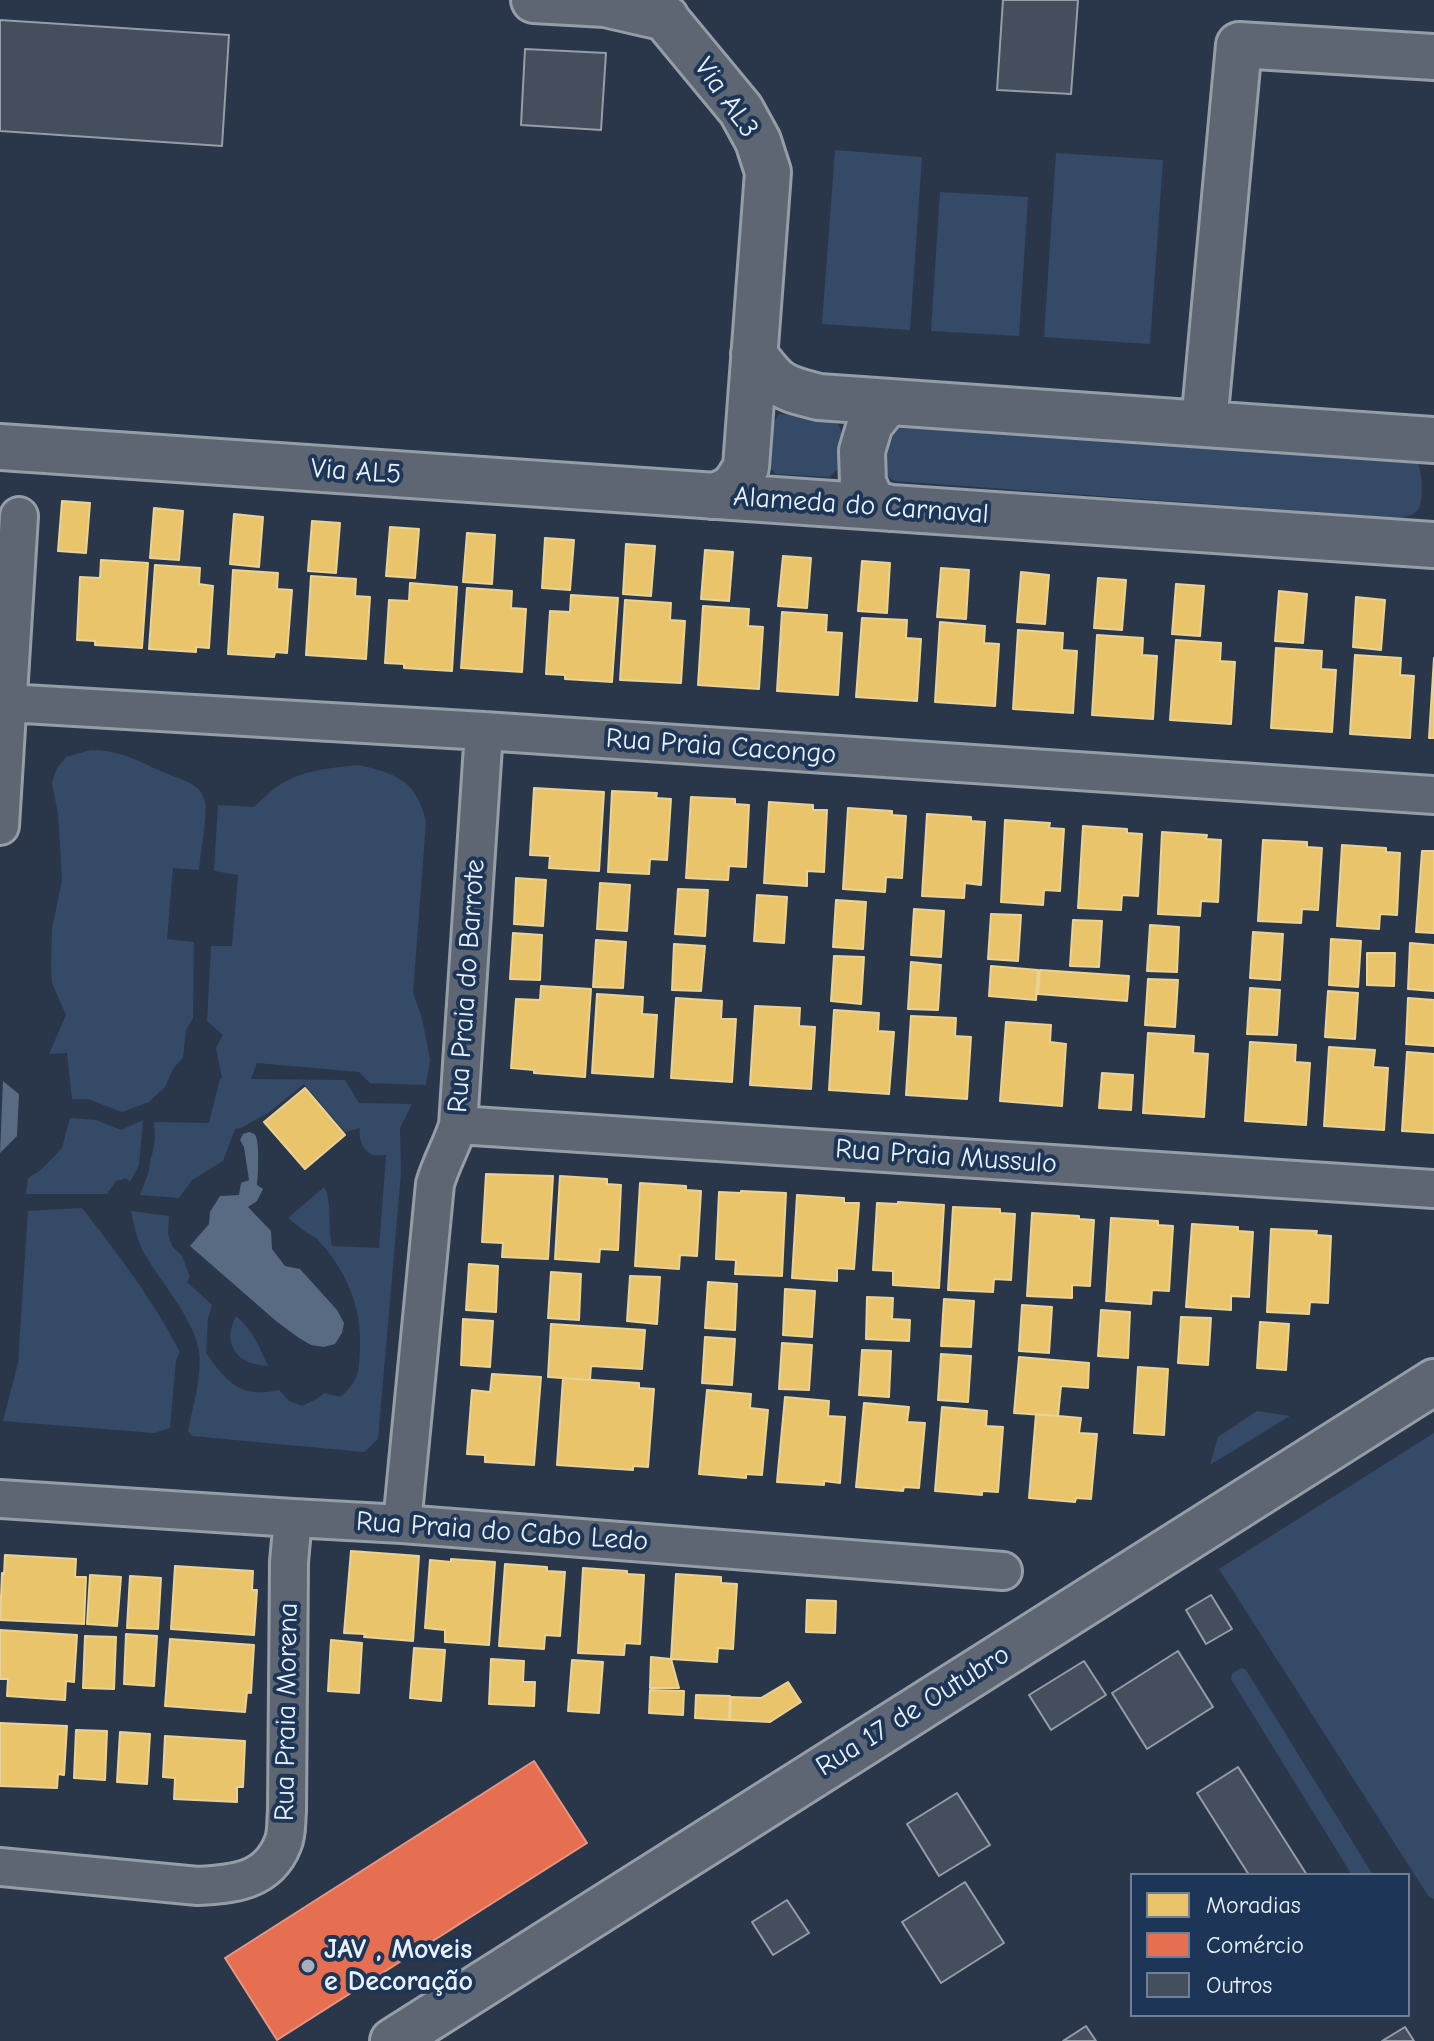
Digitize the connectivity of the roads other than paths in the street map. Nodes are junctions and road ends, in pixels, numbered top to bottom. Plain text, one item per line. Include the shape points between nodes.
1 (534, 0) edge
2 (658, 9) edge
3 (1434, 57) edge
4 (754, 354) junction
5 (888, 402) junction
6 (1204, 424) junction
7 (1434, 440) edge
8 (0, 447) edge
9 (712, 496) junction
10 (891, 508) junction
11 (19, 516) dead end
12 (1434, 545) edge
13 (7, 703) junction
14 (484, 731) junction
15 (1434, 795) edge
16 (0, 826) edge
17 (458, 1125) junction
18 (1434, 1189) edge
19 (1434, 1382) edge
20 (0, 1499) edge
21 (293, 1518) junction
22 (402, 1524) junction
23 (1003, 1571) dead end
24 (0, 1867) edge
25 (393, 2041) edge

1 - 2 street
2 - 4 street, Via AL3 via 741,110 768,172
3 - 6 street via 1239,45
4 - 5 street via 788,390
4 - 9 street, Alameda do Carnaval via 746,467 726,493
5 - 6 street
5 - 10 street via 870,424 862,451 863,483 873,504
6 - 7 street
8 - 9 street, Via AL5
9 - 10 street, Alameda do Carnaval
10 - 12 street, Alameda do Carnaval
11 - 13 street
13 - 14 street, Rua Praia Cacongo
13 - 16 street
14 - 15 street, Rua Praia Cacongo
14 - 17 street, Rua Praia do Barrote
17 - 18 street, Rua Praia Mussulo
17 - 22 street, Rua Praia do Barrote via 435,1184
19 - 25 street, Rua 17 de Outubro
20 - 21 street, Rua Praia do Cabo Ledo
21 - 22 street, Rua Praia do Cabo Ledo
21 - 24 street, Rua Praia Morena via 287,1811 284,1842 271,1863 253,1878 198,1886
22 - 23 street, Rua Praia do Cabo Ledo

